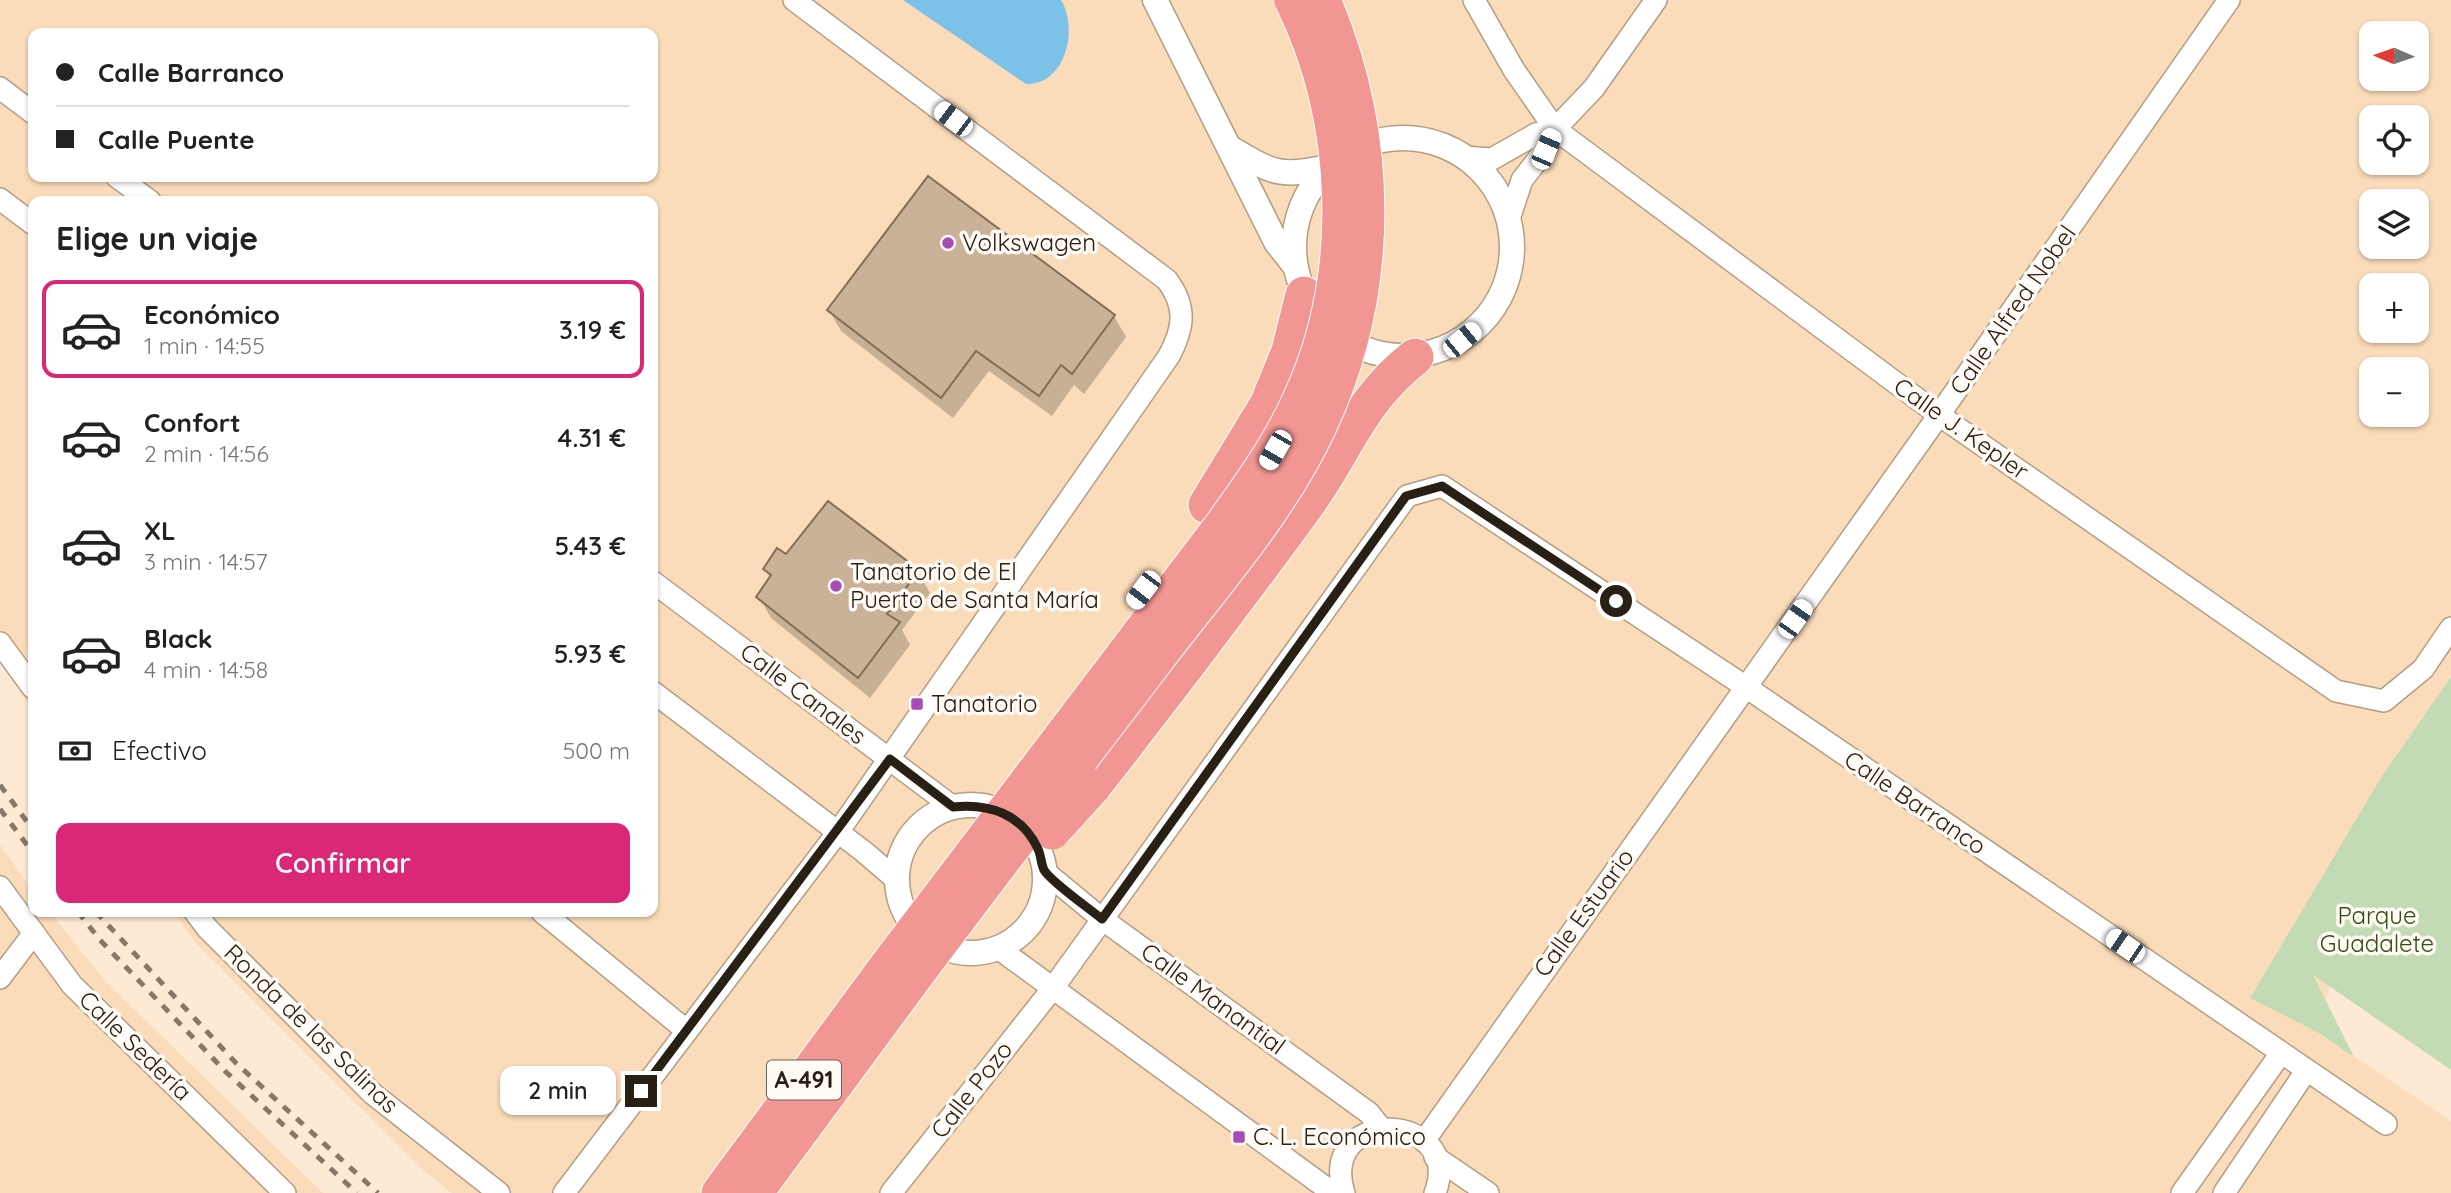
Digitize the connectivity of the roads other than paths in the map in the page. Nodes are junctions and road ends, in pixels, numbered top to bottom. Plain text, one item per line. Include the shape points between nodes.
1 (794, 0) edge
2 (1155, 0) edge
3 (1293, 0) edge
4 (1322, 0) edge
5 (1474, 0) edge
6 (1656, 0) edge
7 (2229, 0) edge
8 (0, 88) edge
9 (28, 109) edge
10 (1555, 129) junction
11 (1232, 149) junction
12 (1464, 157) junction
13 (1328, 167) junction
14 (124, 182) edge
15 (143, 196) edge
16 (0, 199) edge
17 (1508, 219) junction
18 (28, 220) edge
19 (1300, 281) junction
20 (1415, 357) junction
21 (1939, 415) junction
22 (1442, 486) joint
23 (658, 586) edge
24 (2451, 628) edge
25 (0, 643) edge
26 (28, 681) edge
27 (1746, 687) junction
28 (658, 696) edge
29 (890, 759) junction
30 (953, 807) junction
31 (838, 832) junction
32 (1044, 871) junction
33 (897, 880) junction
34 (0, 887) edge
35 (959, 893) junction
36 (199, 917) edge
37 (548, 917) edge
38 (1102, 919) junction
39 (34, 933) junction
40 (998, 948) junction
41 (899, 974) junction
42 (0, 978) edge
43 (1053, 988) junction
44 (687, 1031) junction
45 (2281, 1053) junction
46 (2305, 1071) junction
47 (2386, 1124) dead end
48 (1381, 1128) junction
49 (1430, 1149) junction
50 (1301, 1184) edge
51 (897, 1191) edge
52 (285, 1193) edge
53 (499, 1193) edge
54 (564, 1193) edge
55 (720, 1193) edge
56 (754, 1193) edge
57 (1333, 1193) edge
58 (1344, 1193) edge
59 (1436, 1193) edge
60 (1488, 1193) edge
61 (2182, 1193) edge
62 (2224, 1193) edge

1 - 29 street via 1167,280 1182,308 1179,339 1169,356
2 - 11 street
3 - 35 highway, A-491, bridge via 1325,84 1340,191 1332,298 1301,400 1265,466
4 - 35 highway, A-491, bridge via 1355,96 1367,210 1361,284 1333,389 1306,447 1260,521
5 - 10 street, Calle J. Kepler
6 - 10 street via 1594,88
7 - 21 street, Calle Alfred Nobel
8 - 9 street
10 - 12 street via 1536,134 1492,159
10 - 17 street via 1522,180
10 - 21 street, Calle J. Kepler
11 - 13 street via 1269,171 1294,174
11 - 19 street via 1237,167
12 - 13 street via 1444,145 1414,138 1383,139 1353,149
12 - 17 street via 1493,184
13 - 19 street via 1299,213 1294,239
14 - 15 street
16 - 18 street
17 - 20 street via 1513,256 1497,304 1462,340
19 - 20 street via 1323,323 1350,344 1381,355
19 - 35 highway via 1290,351 1268,405 1207,505 1031,738 971,831
20 - 35 highway, bridge via 1367,403 1316,490 1092,787 1002,888
21 - 24 street, Calle J. Kepler via 2336,691 2384,701 2423,669
21 - 27 street, Calle Alfred Nobel
22 - 27 street, Calle Barranco
22 - 38 street, Calle Pozo via 1406,496
23 - 29 street, Calle Canales
25 - 26 street
27 - 45 street, Calle Barranco
27 - 49 street, Calle Estuario
28 - 31 street
29 - 30 street, Calle Canales
29 - 31 street
30 - 32 street via 974,805 1013,818 1039,850
30 - 33 street via 918,826 899,861
31 - 33 street
31 - 44 street
32 - 38 street, Calle Manantial
32 - 40 street via 1039,909 1022,932
33 - 40 street via 908,919 930,940 958,952
34 - 39 street, Calle Sedería
35 - 41 highway, A-491, bridge
36 - 53 street, Ronda de las Salinas via 373,1094
37 - 44 street
38 - 43 street, Calle Pozo
38 - 48 street, Calle Manantial via 1369,1113
39 - 42 street
39 - 52 street, Calle Sedería via 72,985
40 - 43 street
41 - 55 highway, A-491
41 - 56 highway, A-491
43 - 50 street
43 - 51 street, Calle Pozo
44 - 54 street
45 - 46 street, Calle Barranco
45 - 61 street
46 - 47 street, Calle Barranco
46 - 62 street
48 - 49 street via 1404,1129
48 - 58 street via 1360,1137 1345,1156
49 - 59 street via 1438,1172
49 - 60 street
50 - 57 street

